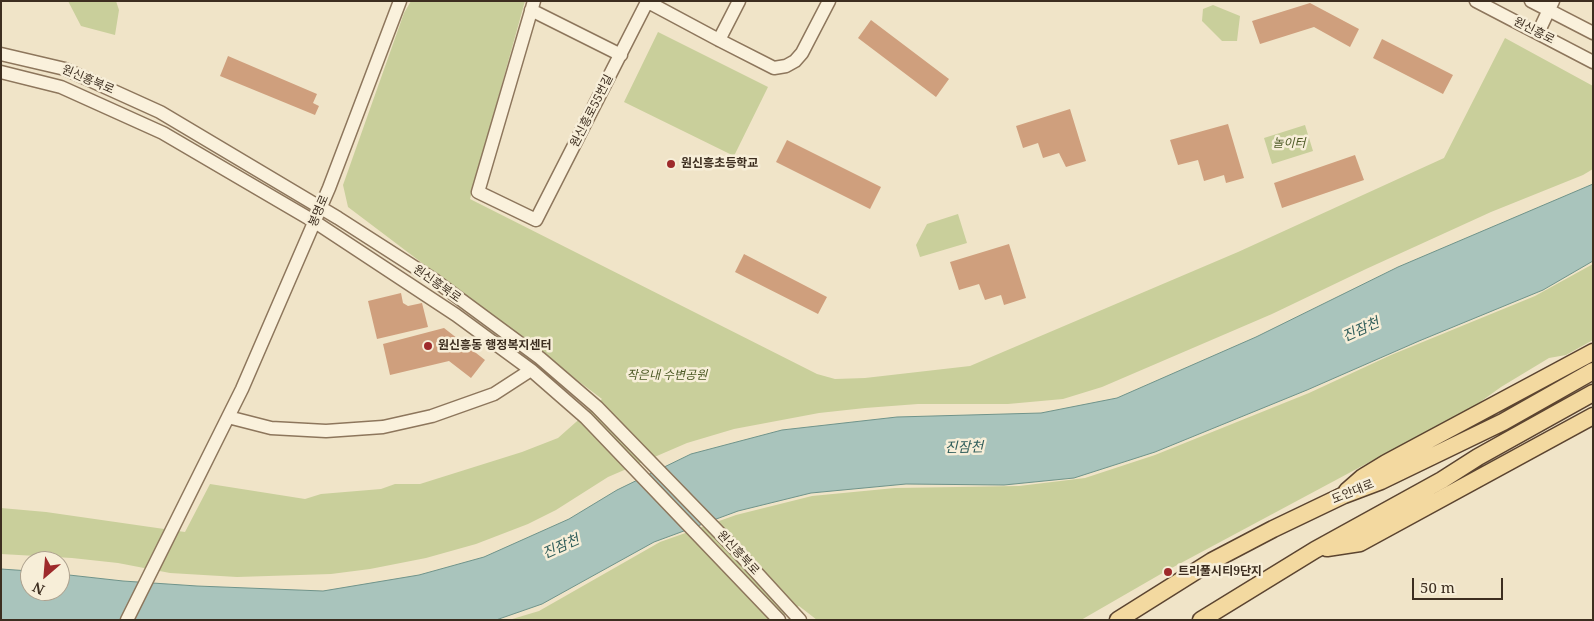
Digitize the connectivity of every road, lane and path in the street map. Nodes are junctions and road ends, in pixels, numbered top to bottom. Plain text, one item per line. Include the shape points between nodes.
1 (400, 1) edge
2 (738, 1) edge
3 (829, 1) edge
4 (1476, 1) edge
5 (1531, 1) edge
6 (646, 2) edge
7 (533, 6) edge
8 (1551, 6) edge
9 (1538, 33) junction
10 (1593, 33) edge
11 (719, 40) junction
12 (1, 54) edge
13 (621, 55) junction
14 (1593, 62) edge
15 (1, 72) edge
16 (320, 208) junction
17 (315, 222) junction
18 (1593, 352) edge
19 (531, 370) junction
20 (1593, 371) edge
21 (1593, 393) edge
22 (1593, 416) edge
23 (228, 417) junction
24 (1344, 494) junction
25 (1315, 550) junction
26 (127, 620) edge
27 (779, 620) edge
28 (800, 620) edge
29 (1118, 620) edge
30 (1201, 620) edge

1 - 16 street, 봉명로
2 - 11 street
3 - 11 street, 원신흥로55번길 via 802,53 786,66 774,68
4 - 9 street, 원신흥로
5 - 8 street, 원신흥로
6 - 11 street, 원신흥로55번길
6 - 13 street, 원신흥로55번길
7 - 13 street
7 - 13 street, 원신흥로55번길 via 478,192 536,220
8 - 9 street
8 - 10 street, 원신흥로
9 - 14 street, 원신흥로
12 - 16 street, 원신흥북로 via 65,69 160,112
15 - 17 street, 원신흥북로 via 61,87 163,133
16 - 17 street, 봉명로
16 - 28 street, 원신흥북로 via 432,279 532,353 597,407
17 - 19 street, 원신흥북로 via 456,315
17 - 23 street, 봉명로
18 - 24 main road via 1386,463
19 - 23 street via 494,394 432,416 384,427 326,431 271,428
19 - 27 street, 원신흥북로 via 586,418
20 - 24 main road, 도안대로 via 1502,422 1381,481
21 - 25 main road
22 - 25 main road via 1360,543
23 - 26 street, 봉명로
24 - 29 main road, 도안대로 via 1212,561
25 - 30 main road

